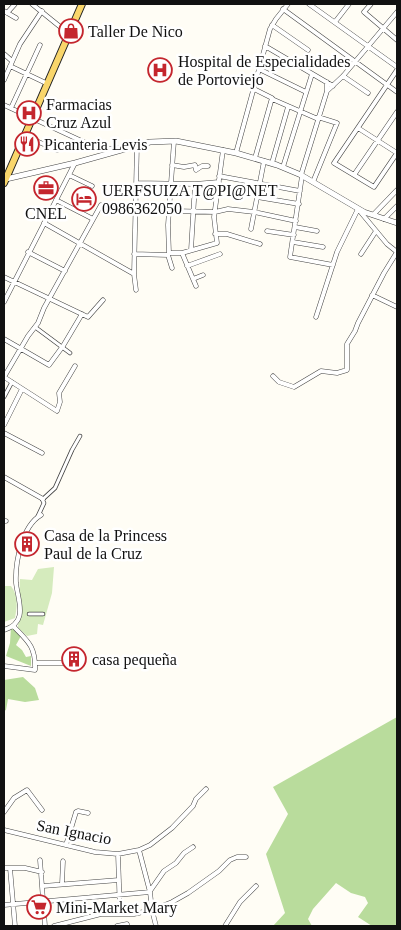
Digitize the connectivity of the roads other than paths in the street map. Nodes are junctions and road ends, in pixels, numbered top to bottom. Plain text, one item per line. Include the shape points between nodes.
1 (15, 4) edge
2 (32, 4) edge
3 (82, 4) edge
4 (288, 4) edge
5 (309, 4) edge
6 (349, 4) edge
7 (364, 4) edge
8 (370, 5) edge
9 (283, 9) junction
10 (42, 11) junction
11 (5, 12) edge
12 (397, 12) edge
13 (16, 18) dead end
14 (335, 22) junction
15 (272, 25) junction
16 (384, 29) junction
17 (69, 34) junction
18 (397, 40) edge
19 (40, 45) dead end
20 (368, 45) junction
21 (265, 46) junction
22 (308, 50) dead end
23 (4, 54) edge
24 (356, 60) junction
25 (12, 61) junction
26 (10, 66) junction
27 (397, 68) edge
28 (259, 69) junction
29 (26, 74) junction
30 (312, 74) junction
31 (343, 76) junction
32 (4, 80) edge
33 (327, 82) junction
34 (48, 84) junction
35 (333, 86) junction
36 (254, 89) junction
37 (328, 91) junction
38 (306, 92) junction
39 (397, 92) edge
40 (368, 93) dead end
41 (272, 99) junction
42 (4, 105) edge
43 (288, 107) junction
44 (11, 108) junction
45 (299, 112) junction
46 (397, 112) edge
47 (33, 118) junction
48 (318, 118) junction
49 (358, 128) junction
50 (25, 136) junction
51 (174, 141) junction
52 (378, 141) junction
53 (136, 146) junction
54 (99, 148) junction
55 (57, 150) dead end
56 (223, 150) junction
57 (236, 153) junction
58 (397, 153) edge
59 (99, 156) junction
60 (256, 158) junction
61 (264, 161) junction
62 (75, 163) junction
63 (272, 163) junction
64 (172, 166) junction
65 (208, 166) dead end
66 (282, 167) junction
67 (69, 175) junction
68 (301, 175) junction
69 (354, 175) junction
70 (219, 176) junction
71 (4, 181) edge
72 (219, 182) junction
73 (313, 182) junction
74 (136, 183) junction
75 (260, 183) junction
76 (170, 184) junction
77 (195, 184) junction
78 (92, 186) dead end
79 (397, 190) edge
80 (300, 191) junction
81 (257, 197) junction
82 (56, 200) junction
83 (299, 204) junction
84 (397, 206) edge
85 (106, 207) dead end
86 (358, 209) junction
87 (135, 210) junction
88 (169, 210) junction
89 (194, 211) junction
90 (215, 212) junction
91 (254, 212) junction
92 (372, 215) junction
93 (93, 219) junction
94 (384, 220) junction
95 (296, 221) junction
96 (44, 223) junction
97 (397, 223) edge
98 (296, 226) junction
99 (251, 229) dead end
100 (267, 231) dead end
101 (317, 231) dead end
102 (376, 231) junction
103 (215, 234) junction
104 (294, 235) junction
105 (293, 242) junction
106 (80, 243) junction
107 (260, 244) dead end
108 (323, 247) dead end
109 (191, 250) junction
110 (28, 252) junction
111 (397, 252) edge
112 (182, 253) junction
113 (134, 254) junction
114 (168, 254) junction
115 (220, 254) dead end
116 (361, 254) dead end
117 (333, 265) junction
118 (187, 266) junction
119 (172, 268) dead end
120 (65, 271) junction
121 (134, 274) junction
122 (203, 275) dead end
123 (4, 277) edge
124 (193, 279) junction
125 (14, 281) junction
126 (196, 286) dead end
127 (136, 290) dead end
128 (372, 294) junction
129 (49, 298) junction
130 (103, 300) dead end
131 (4, 302) edge
132 (397, 307) edge
133 (82, 314) junction
134 (316, 318) dead end
135 (35, 327) junction
136 (4, 339) edge
137 (63, 346) junction
138 (20, 348) junction
139 (70, 353) dead end
140 (75, 366) dead end
141 (273, 376) dead end
142 (4, 377) edge
143 (12, 382) junction
144 (22, 389) junction
145 (4, 396) edge
146 (4, 425) edge
147 (4, 433) edge
148 (80, 436) dead end
149 (42, 453) dead end
150 (4, 477) edge
151 (43, 499) junction
152 (42, 516) dead end
153 (36, 519) junction
154 (29, 614) dead end
155 (43, 614) dead end
156 (13, 626) junction
157 (4, 630) edge
158 (35, 663) junction
159 (64, 663) dead end
160 (4, 666) edge
161 (206, 789) dead end
162 (42, 810) dead end
163 (4, 812) edge
164 (88, 813) dead end
165 (4, 830) edge
166 (66, 845) junction
167 (193, 847) dead end
168 (139, 850) junction
169 (118, 854) junction
170 (246, 858) dead end
171 (40, 860) dead end
172 (63, 861) dead end
173 (4, 868) edge
174 (10, 868) junction
175 (42, 872) junction
176 (119, 880) junction
177 (62, 884) junction
178 (43, 886) junction
179 (256, 886) dead end
180 (150, 892) junction
181 (119, 895) junction
182 (44, 902) junction
183 (14, 904) junction
184 (4, 905) edge
185 (152, 910) junction
186 (120, 913) junction
187 (15, 926) edge
188 (45, 926) edge
189 (54, 926) edge
190 (117, 926) edge
191 (127, 926) edge
192 (156, 926) edge
193 (225, 926) edge

1 - 11 street
2 - 10 street
3 - 17 main road
4 - 9 street
5 - 14 street
6 - 14 street
7 - 8 street
8 - 16 street via 364,12
9 - 15 street
9 - 24 street
10 - 17 street
10 - 25 street
11 - 13 street
12 - 16 street
14 - 20 street
15 - 21 street
15 - 22 street
16 - 18 street
16 - 20 street
17 - 34 main road
19 - 29 street
20 - 24 street
20 - 27 street
21 - 28 street
21 - 30 street
23 - 25 street
24 - 31 street
24 - 39 street
25 - 26 street
26 - 29 street
26 - 32 street
27 - 49 street
28 - 36 street
28 - 38 street
29 - 34 street
29 - 44 street
30 - 33 street
30 - 38 street
31 - 35 street
31 - 40 street
33 - 35 street
33 - 37 street
34 - 47 main road
35 - 37 street
36 - 41 street
36 - 57 street
37 - 48 street
38 - 45 street
41 - 43 street
41 - 60 street
42 - 44 street
43 - 45 street
43 - 63 street
44 - 47 street
45 - 48 street
45 - 66 street
46 - 52 street
47 - 50 main road
47 - 54 street
48 - 68 street
48 - 73 street via 337,123
49 - 52 street
49 - 69 street via 334,163
50 - 55 street
50 - 71 main road
51 - 53 street via 161,140
51 - 56 street
51 - 64 street
52 - 58 street
52 - 69 street
53 - 54 street
53 - 59 street
53 - 74 street
54 - 59 street
56 - 57 street
56 - 70 street
57 - 60 street
58 - 69 street via 374,187
59 - 62 street
60 - 61 street
61 - 63 street
61 - 75 street
62 - 67 street
62 - 71 street
63 - 66 street
64 - 65 street via 195,165 196,170
64 - 76 street
66 - 68 street
67 - 78 street
67 - 82 street
68 - 73 street
68 - 80 street
70 - 72 street
70 - 75 street
72 - 77 street
72 - 90 street
73 - 86 street
74 - 76 street
74 - 87 street
75 - 80 street
75 - 81 street
76 - 77 street
76 - 88 street
77 - 89 street
79 - 92 street
80 - 83 street
81 - 83 street
81 - 91 street
82 - 93 street
82 - 96 street
83 - 95 street
84 - 94 street
85 - 93 street via 101,205
86 - 92 street
86 - 102 street
86 - 117 street
87 - 88 street
87 - 113 street
88 - 89 street
88 - 114 street
89 - 90 street
89 - 109 street
90 - 91 street via 224,209
90 - 103 street
91 - 95 street
91 - 99 street
92 - 94 street
93 - 106 street
94 - 97 street
95 - 98 street
96 - 106 street
96 - 110 street
98 - 101 street
98 - 104 street
100 - 104 street
102 - 111 street
102 - 116 street
103 - 107 street via 227,234
103 - 109 street via 217,243
104 - 105 street
105 - 108 street
105 - 117 street via 290,257
106 - 120 street
106 - 121 street
109 - 112 street
110 - 120 street
110 - 125 street
111 - 128 street
112 - 114 street
112 - 118 street
113 - 114 street
113 - 121 street
114 - 119 street
115 - 118 street
117 - 134 street
118 - 124 street
120 - 129 street
121 - 127 street
122 - 124 street
123 - 125 street
124 - 126 street
125 - 129 street
125 - 131 street
128 - 132 street
128 - 141 street via 347,344 347,370 321,371 294,387 279,382
129 - 133 street
129 - 135 street
130 - 133 street via 88,317
133 - 137 street
135 - 137 street
135 - 138 street
136 - 138 street
137 - 138 street via 49,365
137 - 139 street
138 - 142 street
140 - 144 street via 59,393 57,411
142 - 143 street
143 - 144 street
143 - 145 street
144 - 146 street
147 - 149 street
148 - 151 street via 55,488
150 - 151 street
151 - 153 street
152 - 153 street
153 - 156 street via 22,540 16,575 19,616
154 - 155 street
156 - 157 street
156 - 158 street via 30,644
158 - 159 street
158 - 160 street via 35,670
161 - 168 street via 168,831
162 - 163 street via 27,790 14,798
164 - 166 street via 76,812
165 - 166 street, San Ignacio
166 - 169 street, San Ignacio
167 - 180 street via 164,871
168 - 169 street, San Ignacio
168 - 180 street
169 - 176 street
170 - 185 street via 230,860 188,893
171 - 175 street
172 - 177 street
173 - 174 street
174 - 175 street
174 - 183 street
175 - 178 street
176 - 177 street
176 - 181 street
177 - 178 street
178 - 182 street
179 - 193 street via 240,902
180 - 181 street
180 - 185 street
181 - 182 street
181 - 186 street
182 - 183 street
182 - 188 street
183 - 184 street
183 - 187 street
185 - 186 street
185 - 192 street
186 - 189 street via 101,914
190 - 191 street

